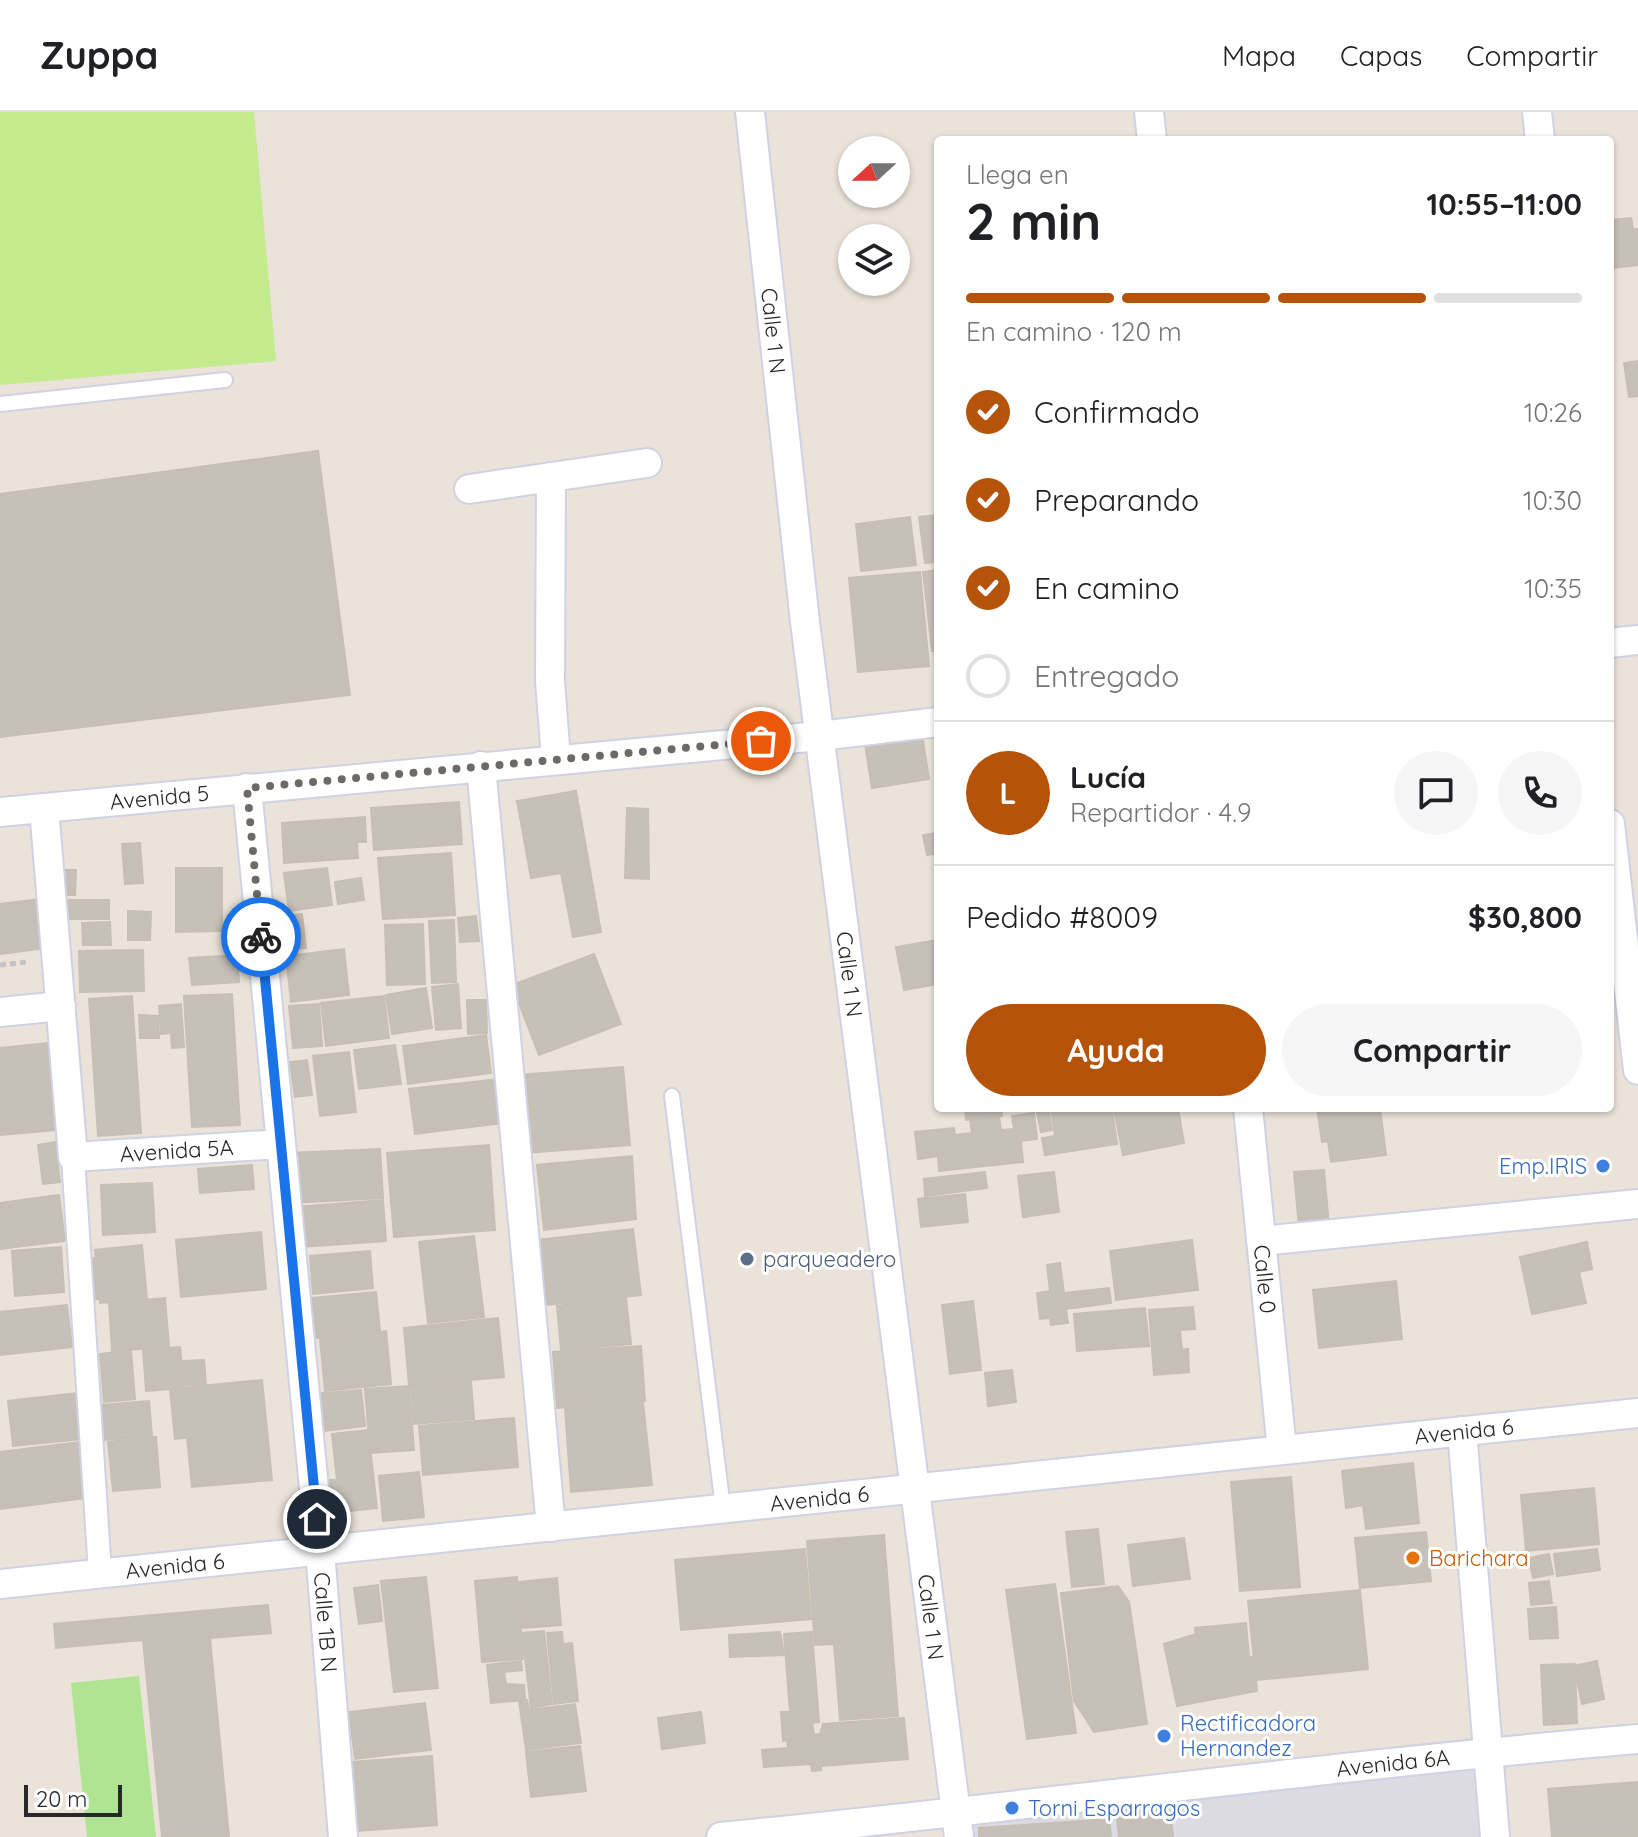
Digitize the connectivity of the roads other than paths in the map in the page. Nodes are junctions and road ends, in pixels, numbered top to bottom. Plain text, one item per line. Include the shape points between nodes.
1 (750, 112) edge
2 (1149, 112) edge
3 (1537, 112) edge
4 (1152, 136) edge
5 (1540, 136) edge
6 (225, 380) dead end
7 (0, 404) edge
8 (647, 463) dead end
9 (551, 477) junction
10 (469, 489) dead end
11 (1638, 640) edge
12 (1614, 643) edge
13 (934, 722) edge
14 (820, 736) junction
15 (556, 759) junction
16 (481, 766) junction
17 (247, 788) junction
18 (44, 808) junction
19 (0, 812) edge
20 (1614, 889) edge
21 (61, 1006) junction
22 (0, 1012) edge
23 (1622, 1027) edge
24 (1638, 1070) edge
25 (672, 1096) dead end
26 (1248, 1112) edge
27 (281, 1144) junction
28 (73, 1157) junction
29 (1638, 1204) edge
30 (1261, 1241) junction
31 (1638, 1413) edge
32 (1462, 1431) junction
33 (1282, 1450) junction
34 (917, 1488) junction
35 (723, 1508) junction
36 (551, 1527) junction
37 (320, 1551) junction
38 (100, 1573) junction
39 (0, 1584) edge
40 (1638, 1739) edge
41 (1489, 1752) junction
42 (958, 1826) edge
43 (343, 1837) edge
44 (721, 1837) edge
45 (1495, 1837) edge

1 - 14 street, Calle 1 N
2 - 4 street
3 - 5 street
6 - 7 lane
8 - 9 street
9 - 10 street
9 - 15 street via 550,681
11 - 12 street
13 - 14 street, Avenida 5
14 - 15 street, Avenida 5
14 - 34 street, Calle 1 N
15 - 16 street, Avenida 5
16 - 17 street, Avenida 5
16 - 36 street
17 - 18 street, Avenida 5
17 - 27 street, Calle 1B N
18 - 19 street, Avenida 5
18 - 21 street
20 - 23 street
21 - 22 street
21 - 28 street
23 - 24 street
25 - 35 lane
26 - 30 street, Calle 0
27 - 28 street, Avenida 5A
27 - 37 street, Calle 1B N
28 - 38 street
29 - 30 street
30 - 33 street, Calle 0
31 - 32 street, Avenida 6
32 - 33 street, Avenida 6
32 - 41 street
33 - 34 street, Avenida 6
34 - 35 street, Avenida 6
34 - 42 street, Calle 1 N
35 - 36 street, Avenida 6
36 - 37 street, Avenida 6
37 - 38 street, Avenida 6
37 - 43 street, Calle 1B N
38 - 39 street, Avenida 6
40 - 41 street, Avenida 6A
41 - 42 street, Avenida 6A
41 - 45 street
42 - 44 street, Avenida 6A

